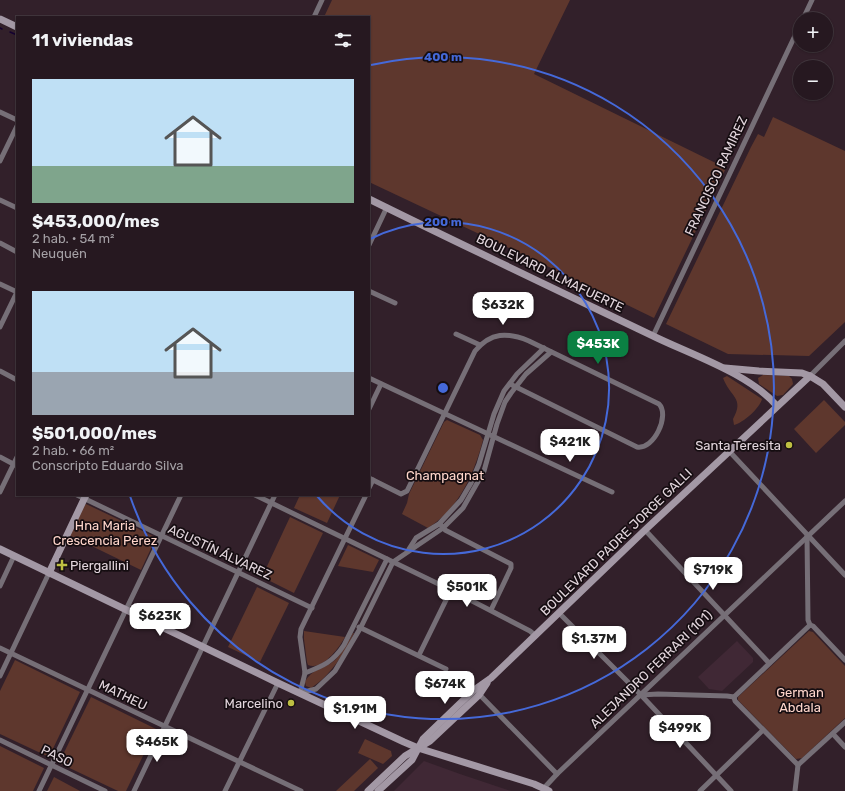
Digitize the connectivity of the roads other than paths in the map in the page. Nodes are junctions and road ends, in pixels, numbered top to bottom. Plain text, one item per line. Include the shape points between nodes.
1 (322, 0) edge
2 (812, 0) edge
3 (806, 12) edge
4 (314, 16) edge
5 (0, 19) edge
6 (16, 27) edge
7 (793, 40) edge
8 (0, 112) edge
9 (16, 120) edge
10 (16, 128) edge
11 (0, 161) edge
12 (0, 200) edge
13 (370, 200) edge
14 (16, 208) edge
15 (387, 208) junction
16 (370, 243) edge
17 (0, 244) edge
18 (16, 252) edge
19 (0, 284) edge
20 (370, 290) edge
21 (16, 292) edge
22 (16, 294) edge
23 (395, 303) dead end
24 (0, 327) edge
25 (456, 334) dead end
26 (653, 336) junction
27 (845, 341) edge
28 (480, 345) junction
29 (544, 348) junction
30 (551, 352) junction
31 (721, 367) junction
32 (0, 371) edge
33 (810, 376) junction
34 (370, 378) edge
35 (16, 379) edge
36 (381, 384) junction
37 (510, 384) junction
38 (515, 387) junction
39 (777, 406) junction
40 (370, 407) edge
41 (845, 407) edge
42 (445, 414) junction
43 (488, 435) junction
44 (494, 438) junction
45 (729, 451) junction
46 (0, 457) edge
47 (15, 465) edge
48 (371, 479) edge
49 (0, 492) edge
50 (612, 492) dead end
51 (182, 496) edge
52 (257, 496) edge
53 (274, 496) edge
54 (366, 496) edge
55 (85, 497) edge
56 (845, 501) edge
57 (271, 503) junction
58 (441, 526) junction
59 (645, 530) junction
60 (162, 536) junction
61 (808, 536) junction
62 (345, 538) junction
63 (0, 549) edge
64 (14, 556) junction
65 (387, 559) junction
66 (393, 562) junction
67 (239, 572) junction
68 (49, 573) junction
69 (845, 575) edge
70 (0, 586) edge
71 (451, 590) junction
72 (312, 608) junction
73 (126, 610) junction
74 (491, 610) junction
75 (559, 613) junction
76 (724, 615) junction
77 (354, 624) junction
78 (810, 625) junction
79 (361, 628) junction
80 (536, 636) junction
81 (202, 647) junction
82 (0, 648) edge
83 (11, 653) junction
84 (419, 655) junction
85 (844, 656) edge
86 (769, 663) junction
87 (446, 669) dead end
88 (305, 673) junction
89 (0, 676) edge
90 (278, 683) junction
91 (88, 690) junction
92 (477, 692) junction
93 (300, 693) junction
94 (641, 695) junction
95 (734, 697) junction
96 (845, 722) edge
97 (165, 727) junction
98 (763, 730) junction
99 (833, 734) junction
100 (0, 740) edge
101 (845, 746) edge
102 (418, 748) junction
103 (240, 761) junction
104 (51, 765) junction
105 (798, 765) junction
106 (557, 774) junction
107 (716, 775) junction
108 (546, 790) edge
109 (39, 791) edge
110 (105, 791) edge
111 (134, 791) edge
112 (225, 791) edge
113 (301, 791) edge
114 (368, 791) edge
115 (378, 791) edge
116 (700, 791) edge
117 (731, 791) edge
118 (795, 791) edge

1 - 4 street
2 - 3 street
5 - 6 main road
7 - 26 street, FRANCISCO RAMIREZ
8 - 9 street
10 - 11 street
12 - 14 street
13 - 15 main road, BOULEVARD ALMAFUERTE
15 - 16 street
15 - 26 main road, BOULEVARD ALMAFUERTE
17 - 18 street
19 - 21 street
20 - 23 street
22 - 24 street
25 - 28 street
26 - 31 main road, BOULEVARD ALMAFUERTE
27 - 33 street, BOULEVARD PADRE JORGE GALLI
28 - 29 street via 494,336 511,335
28 - 42 street
29 - 30 street
29 - 37 street
30 - 38 street
30 - 38 street via 659,404 663,412 655,437 646,446 637,447
31 - 33 main road, BOULEVARD ALMAFUERTE via 796,372
31 - 39 main road, BOULEVARD ALMAFUERTE via 759,389
32 - 35 street
33 - 39 main road, BOULEVARD PADRE JORGE GALLI
33 - 41 main road, BOULEVARD ALMAFUERTE via 823,384
34 - 36 street
36 - 40 street
36 - 42 street
37 - 38 street
37 - 43 street via 498,404
38 - 44 street via 505,402
39 - 45 main road, BOULEVARD PADRE JORGE GALLI
42 - 43 street
42 - 48 street via 407,491 402,494
43 - 44 street
43 - 58 street via 471,483
44 - 50 street
44 - 58 street via 484,471 474,492 463,508
45 - 59 main road, BOULEVARD PADRE JORGE GALLI
45 - 61 street
46 - 47 street
47 - 49 street
51 - 60 street
52 - 57 street
53 - 57 street
54 - 62 street
55 - 60 street, AGUSTÍN ÁLVAREZ
55 - 68 main road
56 - 61 street, ALEJANDRO FERRARI (101)
57 - 62 street
57 - 67 street
58 - 66 street
58 - 74 street via 511,564
59 - 75 main road, BOULEVARD PADRE JORGE GALLI
59 - 76 street
60 - 67 street, AGUSTÍN ÁLVAREZ
60 - 73 street
61 - 69 street
61 - 76 street, ALEJANDRO FERRARI (101)
61 - 78 street
62 - 65 street
62 - 72 street
63 - 64 main road
64 - 68 main road
64 - 70 street
65 - 66 street
65 - 77 street
66 - 71 street
66 - 79 street
67 - 72 street, AGUSTÍN ÁLVAREZ
67 - 81 street
68 - 73 main road
68 - 83 street
71 - 74 street
71 - 84 street
72 - 88 street via 301,629 300,637
73 - 81 main road
73 - 91 street
74 - 80 street
75 - 80 main road, BOULEVARD PADRE JORGE GALLI
75 - 94 street
76 - 86 street
76 - 94 street, ALEJANDRO FERRARI (101)
77 - 79 street
77 - 88 street via 344,645 333,659
78 - 85 street
78 - 86 street
79 - 84 street
79 - 93 street via 329,678 316,689
80 - 92 main road, BOULEVARD PADRE JORGE GALLI
81 - 90 main road
81 - 97 street
82 - 83 street, MATHEU
83 - 89 street
83 - 91 street, MATHEU
84 - 87 street
86 - 95 street
88 - 93 street
90 - 93 main road
90 - 103 street
91 - 97 street, MATHEU
91 - 104 street
92 - 102 main road, BOULEVARD PADRE JORGE GALLI via 422,739
92 - 106 street
93 - 102 main road
94 - 95 street
94 - 106 street, ALEJANDRO FERRARI (101)
94 - 107 street
95 - 98 street
96 - 99 street
97 - 103 street, MATHEU
97 - 111 street
98 - 105 street
98 - 107 street
99 - 101 street
99 - 105 street
100 - 104 street, PASO
102 - 108 main road
102 - 114 main road via 405,756
102 - 115 main road, BOULEVARD PADRE JORGE GALLI via 412,760
103 - 112 street
103 - 113 street, MATHEU
104 - 109 street
104 - 110 street, PASO
105 - 118 street
106 - 108 street, ALEJANDRO FERRARI (101)
107 - 116 street
107 - 117 street

